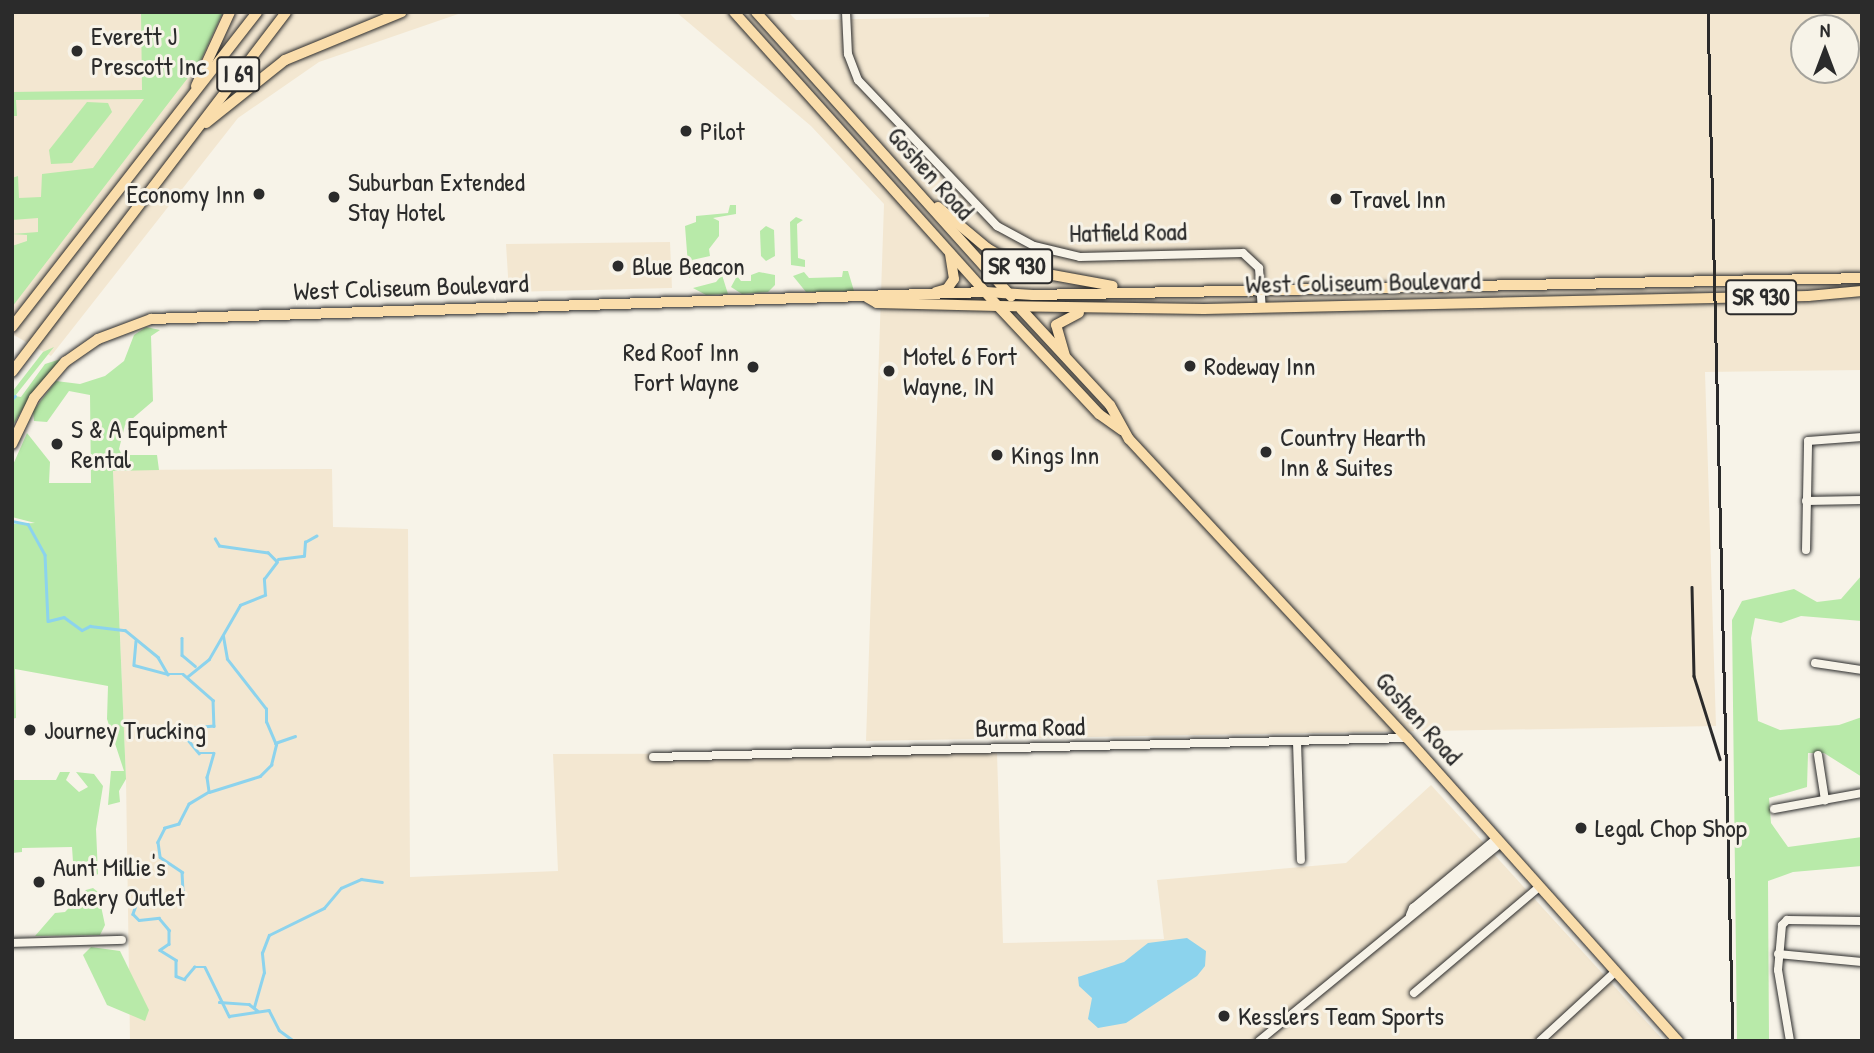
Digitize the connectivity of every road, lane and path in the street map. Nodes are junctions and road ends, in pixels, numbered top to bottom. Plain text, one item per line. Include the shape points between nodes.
1 (230, 12) edge
2 (257, 12) edge
3 (286, 12) edge
4 (402, 12) edge
5 (734, 12) edge
6 (758, 12) edge
7 (846, 12) edge
8 (192, 97) junction
9 (191, 136) junction
10 (903, 176) junction
11 (949, 250) junction
12 (1862, 278) edge
13 (1262, 288) junction
14 (1161, 290) junction
15 (1862, 291) edge
16 (936, 292) junction
17 (986, 292) junction
18 (1010, 295) junction
19 (868, 298) junction
20 (998, 306) junction
21 (1262, 307) junction
22 (1021, 309) junction
23 (1096, 309) junction
24 (12, 327) edge
25 (1065, 356) junction
26 (12, 372) edge
27 (1122, 430) junction
28 (1862, 437) edge
29 (12, 444) edge
30 (1862, 500) edge
31 (1806, 501) junction
32 (1806, 551) dead end
33 (1815, 663) dead end
34 (1862, 670) edge
35 (1407, 738) junction
36 (1297, 742) junction
37 (1818, 755) dead end
38 (653, 757) dead end
39 (1862, 793) edge
40 (1825, 800) junction
41 (1774, 809) dead end
42 (1499, 841) junction
43 (1301, 860) dead end
44 (1539, 887) junction
45 (1862, 921) edge
46 (122, 940) dead end
47 (12, 943) edge
48 (1779, 954) junction
49 (1862, 962) edge
50 (1615, 972) junction
51 (1414, 993) dead end
52 (1259, 1041) edge
53 (1540, 1041) edge
54 (1678, 1041) edge
55 (1790, 1041) edge

1 - 8 highway
2 - 8 highway, I 69
3 - 9 highway, I 69
4 - 9 highway via 285,60
5 - 11 highway, SR 930
6 - 10 highway, Goshen Road / SR 930
7 - 13 street, Hatfield Road via 848,54 858,80 990,220 1010,234 1056,254 1080,257 1237,252 1257,262
8 - 24 highway, I 69
9 - 26 highway, I 69
10 - 14 highway, SR 930 via 986,248 1025,270 1096,285
10 - 18 highway, Goshen Road
11 - 16 highway via 954,279
11 - 17 highway, SR 930
12 - 13 highway, West Coliseum Boulevard / SR 930
13 - 14 highway, West Coliseum Boulevard / SR 930
13 - 21 street
14 - 18 highway, West Coliseum Boulevard
15 - 21 highway, West Coliseum Boulevard / SR 930 via 1808,296
16 - 17 main road, West Coliseum Boulevard
16 - 19 main road, West Coliseum Boulevard via 878,293
17 - 18 highway, West Coliseum Boulevard
17 - 20 highway, SR 930
18 - 22 highway, Goshen Road
19 - 20 main road, West Coliseum Boulevard via 888,304
19 - 29 main road, West Coliseum Boulevard via 151,319 111,332 71,357 34,398
20 - 22 highway, West Coliseum Boulevard / SR 930
20 - 27 main road, Goshen Road via 1098,414
21 - 23 highway, West Coliseum Boulevard / SR 930
22 - 23 highway, West Coliseum Boulevard / SR 930
22 - 25 main road, Goshen Road
23 - 25 highway via 1065,317 1056,325
25 - 27 main road, Goshen Road via 1110,405
27 - 35 main road, Goshen Road
28 - 31 street via 1808,440
30 - 31 street
31 - 32 street
33 - 34 street
35 - 36 street, Burma Road
35 - 42 main road, Goshen Road
36 - 38 street, Burma Road
36 - 43 street
37 - 40 street
39 - 40 street
40 - 41 street
42 - 44 main road, Goshen Road
42 - 52 street
44 - 50 main road, Goshen Road
44 - 51 street
45 - 48 street via 1787,920 1780,934
46 - 47 street
48 - 49 street
48 - 55 street via 1781,1006
50 - 53 street
50 - 54 main road, Goshen Road

